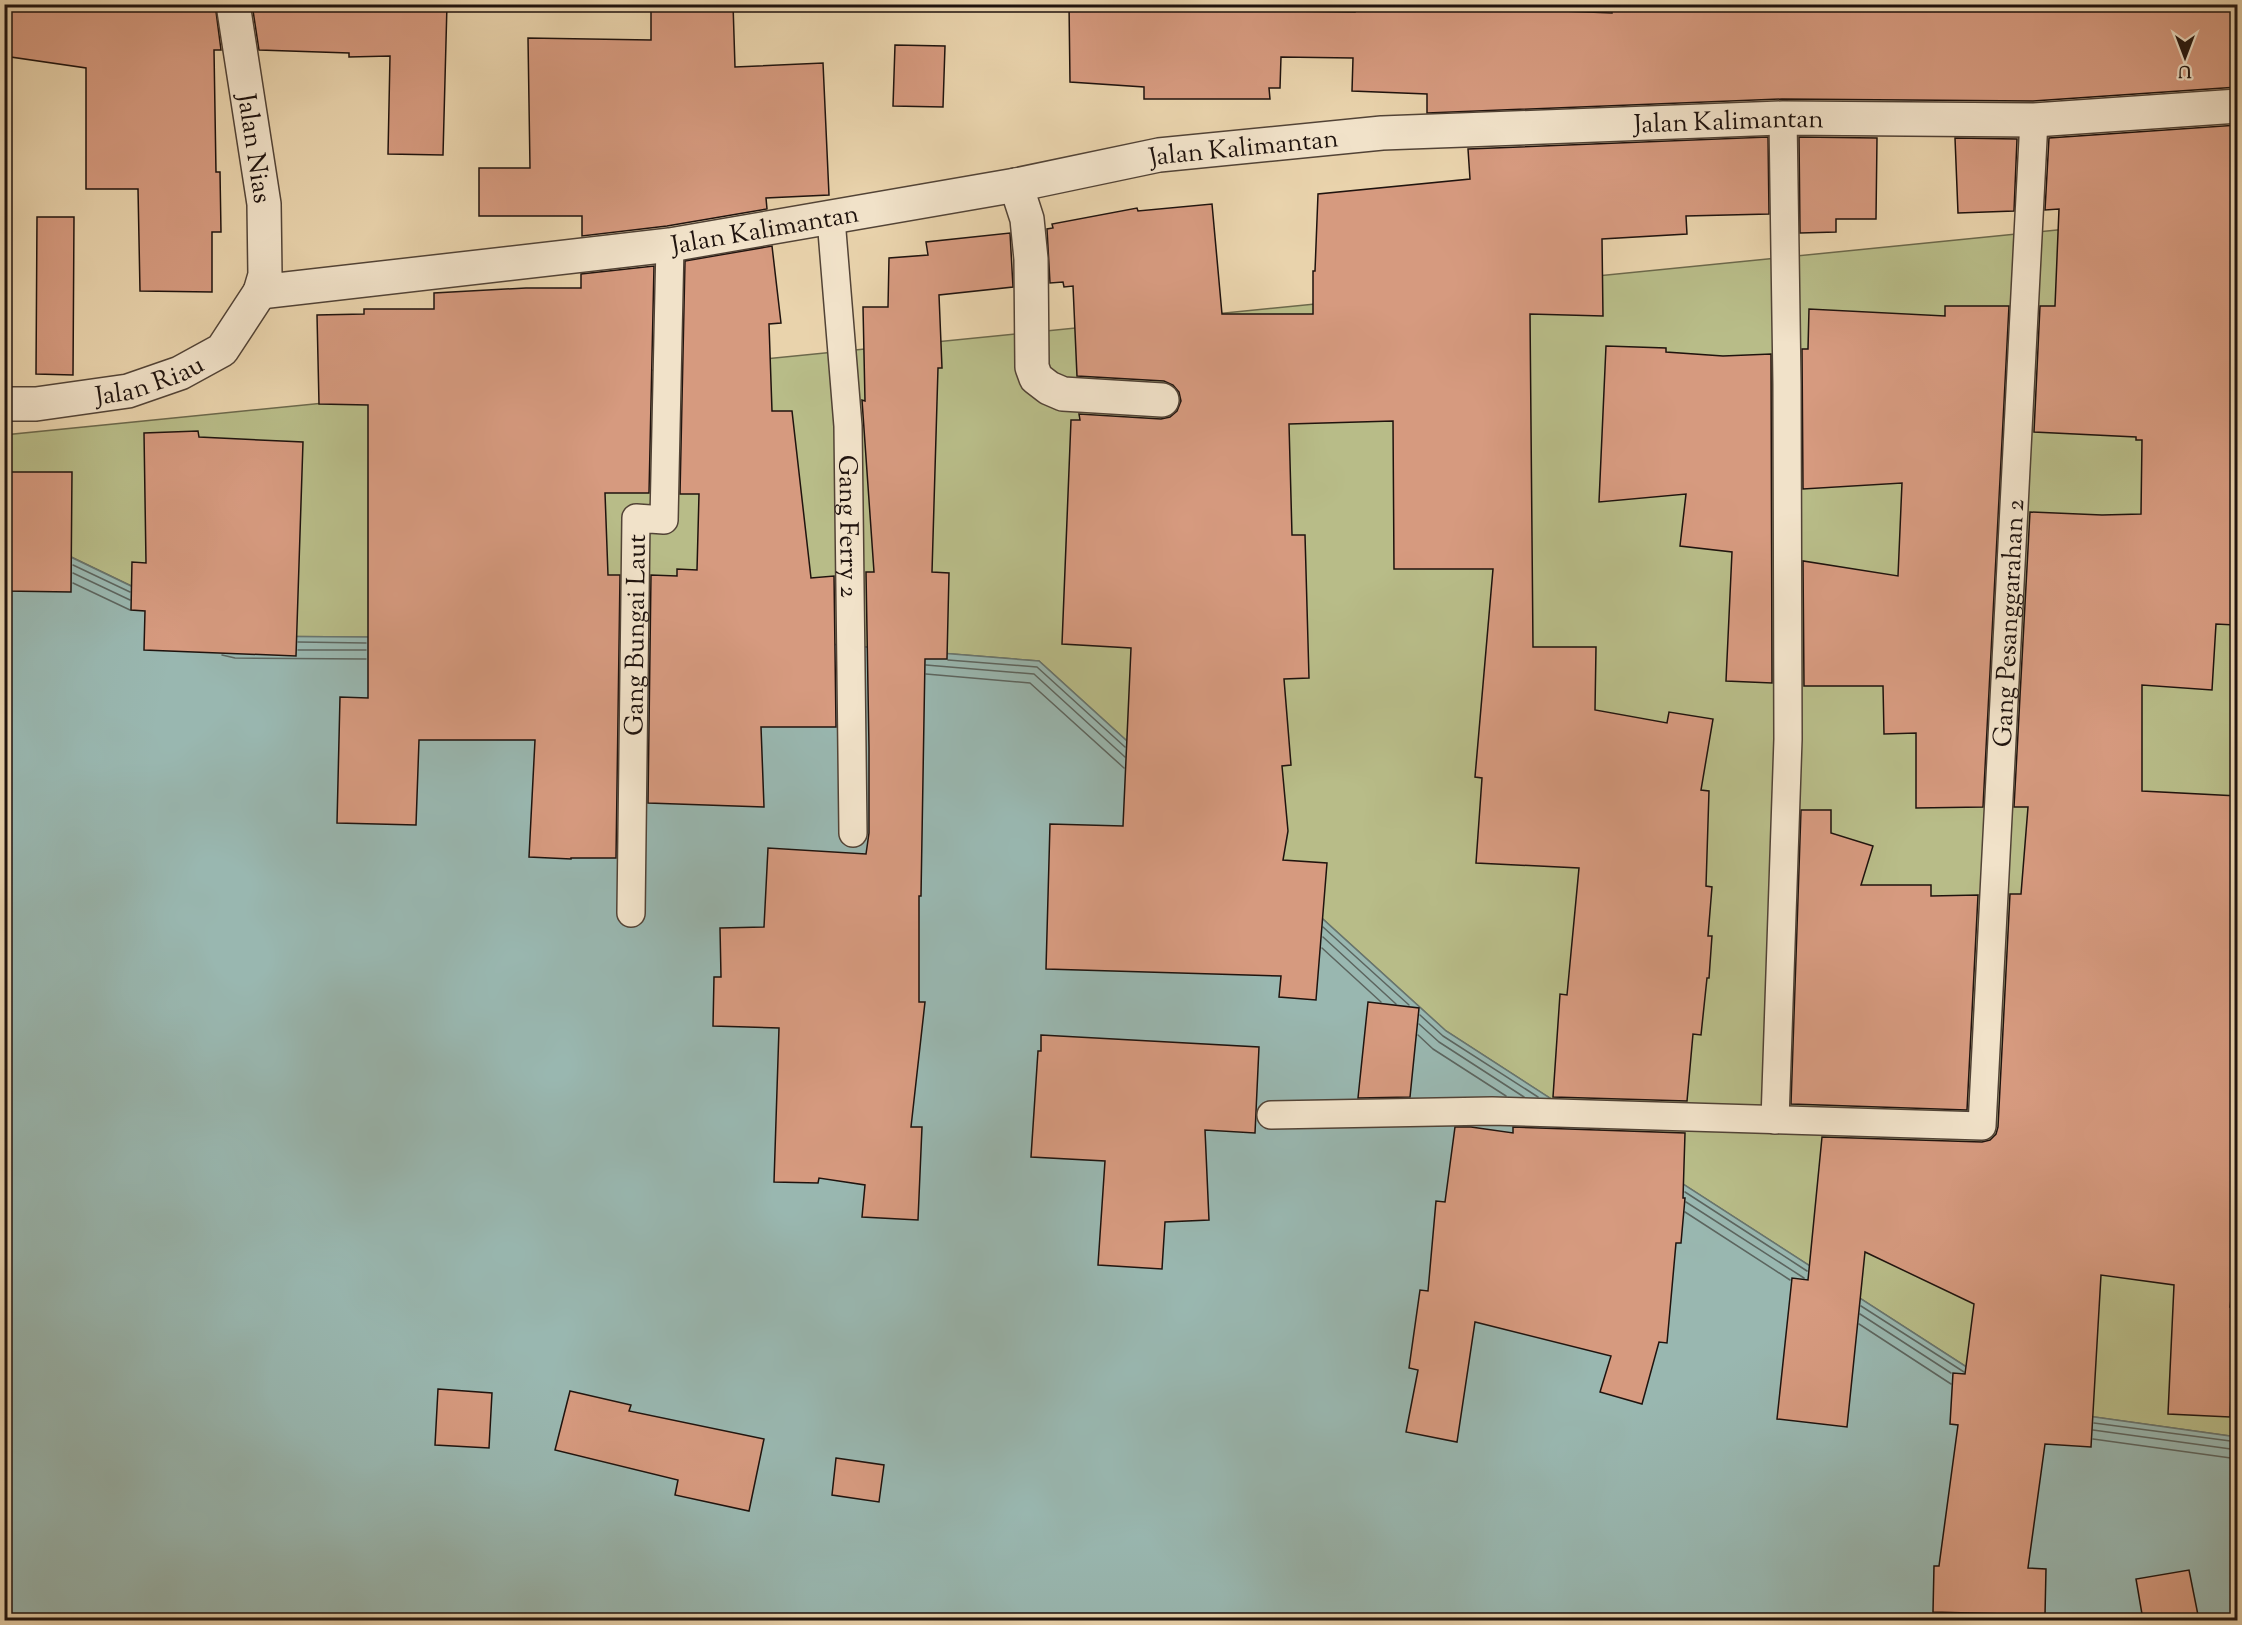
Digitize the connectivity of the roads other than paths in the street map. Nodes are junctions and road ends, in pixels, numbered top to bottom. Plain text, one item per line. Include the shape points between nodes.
1 (233, 4) edge
2 (2238, 106) edge
3 (1783, 117) junction
4 (2034, 120) junction
5 (1016, 185) junction
6 (831, 219) junction
7 (670, 245) junction
8 (260, 292) junction
9 (1162, 400) dead end
10 (4, 404) edge
11 (853, 833) dead end
12 (631, 913) dead end
13 (1271, 1114) dead end
14 (1775, 1120) junction

1 - 8 street, Jalan Nias via 264,204 265,275
2 - 4 street, Jalan Kalimantan
3 - 4 street, Jalan Kalimantan
3 - 5 street, Jalan Kalimantan via 1382,132 1159,155
3 - 14 lane via 1788,739
4 - 14 lane, Gang Pesanggarahan 2 via 1982,1126
5 - 6 street, Jalan Kalimantan
5 - 9 street via 1027,219 1032,367 1036,378 1063,394
6 - 7 street, Jalan Kalimantan
6 - 11 lane, Gang Ferry 2 via 848,426
7 - 8 street, Jalan Kalimantan
7 - 12 lane, Gang Bungai Laut via 664,520 636,518
8 - 10 street, Jalan Riau via 222,350 180,373 129,391 36,404
13 - 14 lane via 1492,1111

